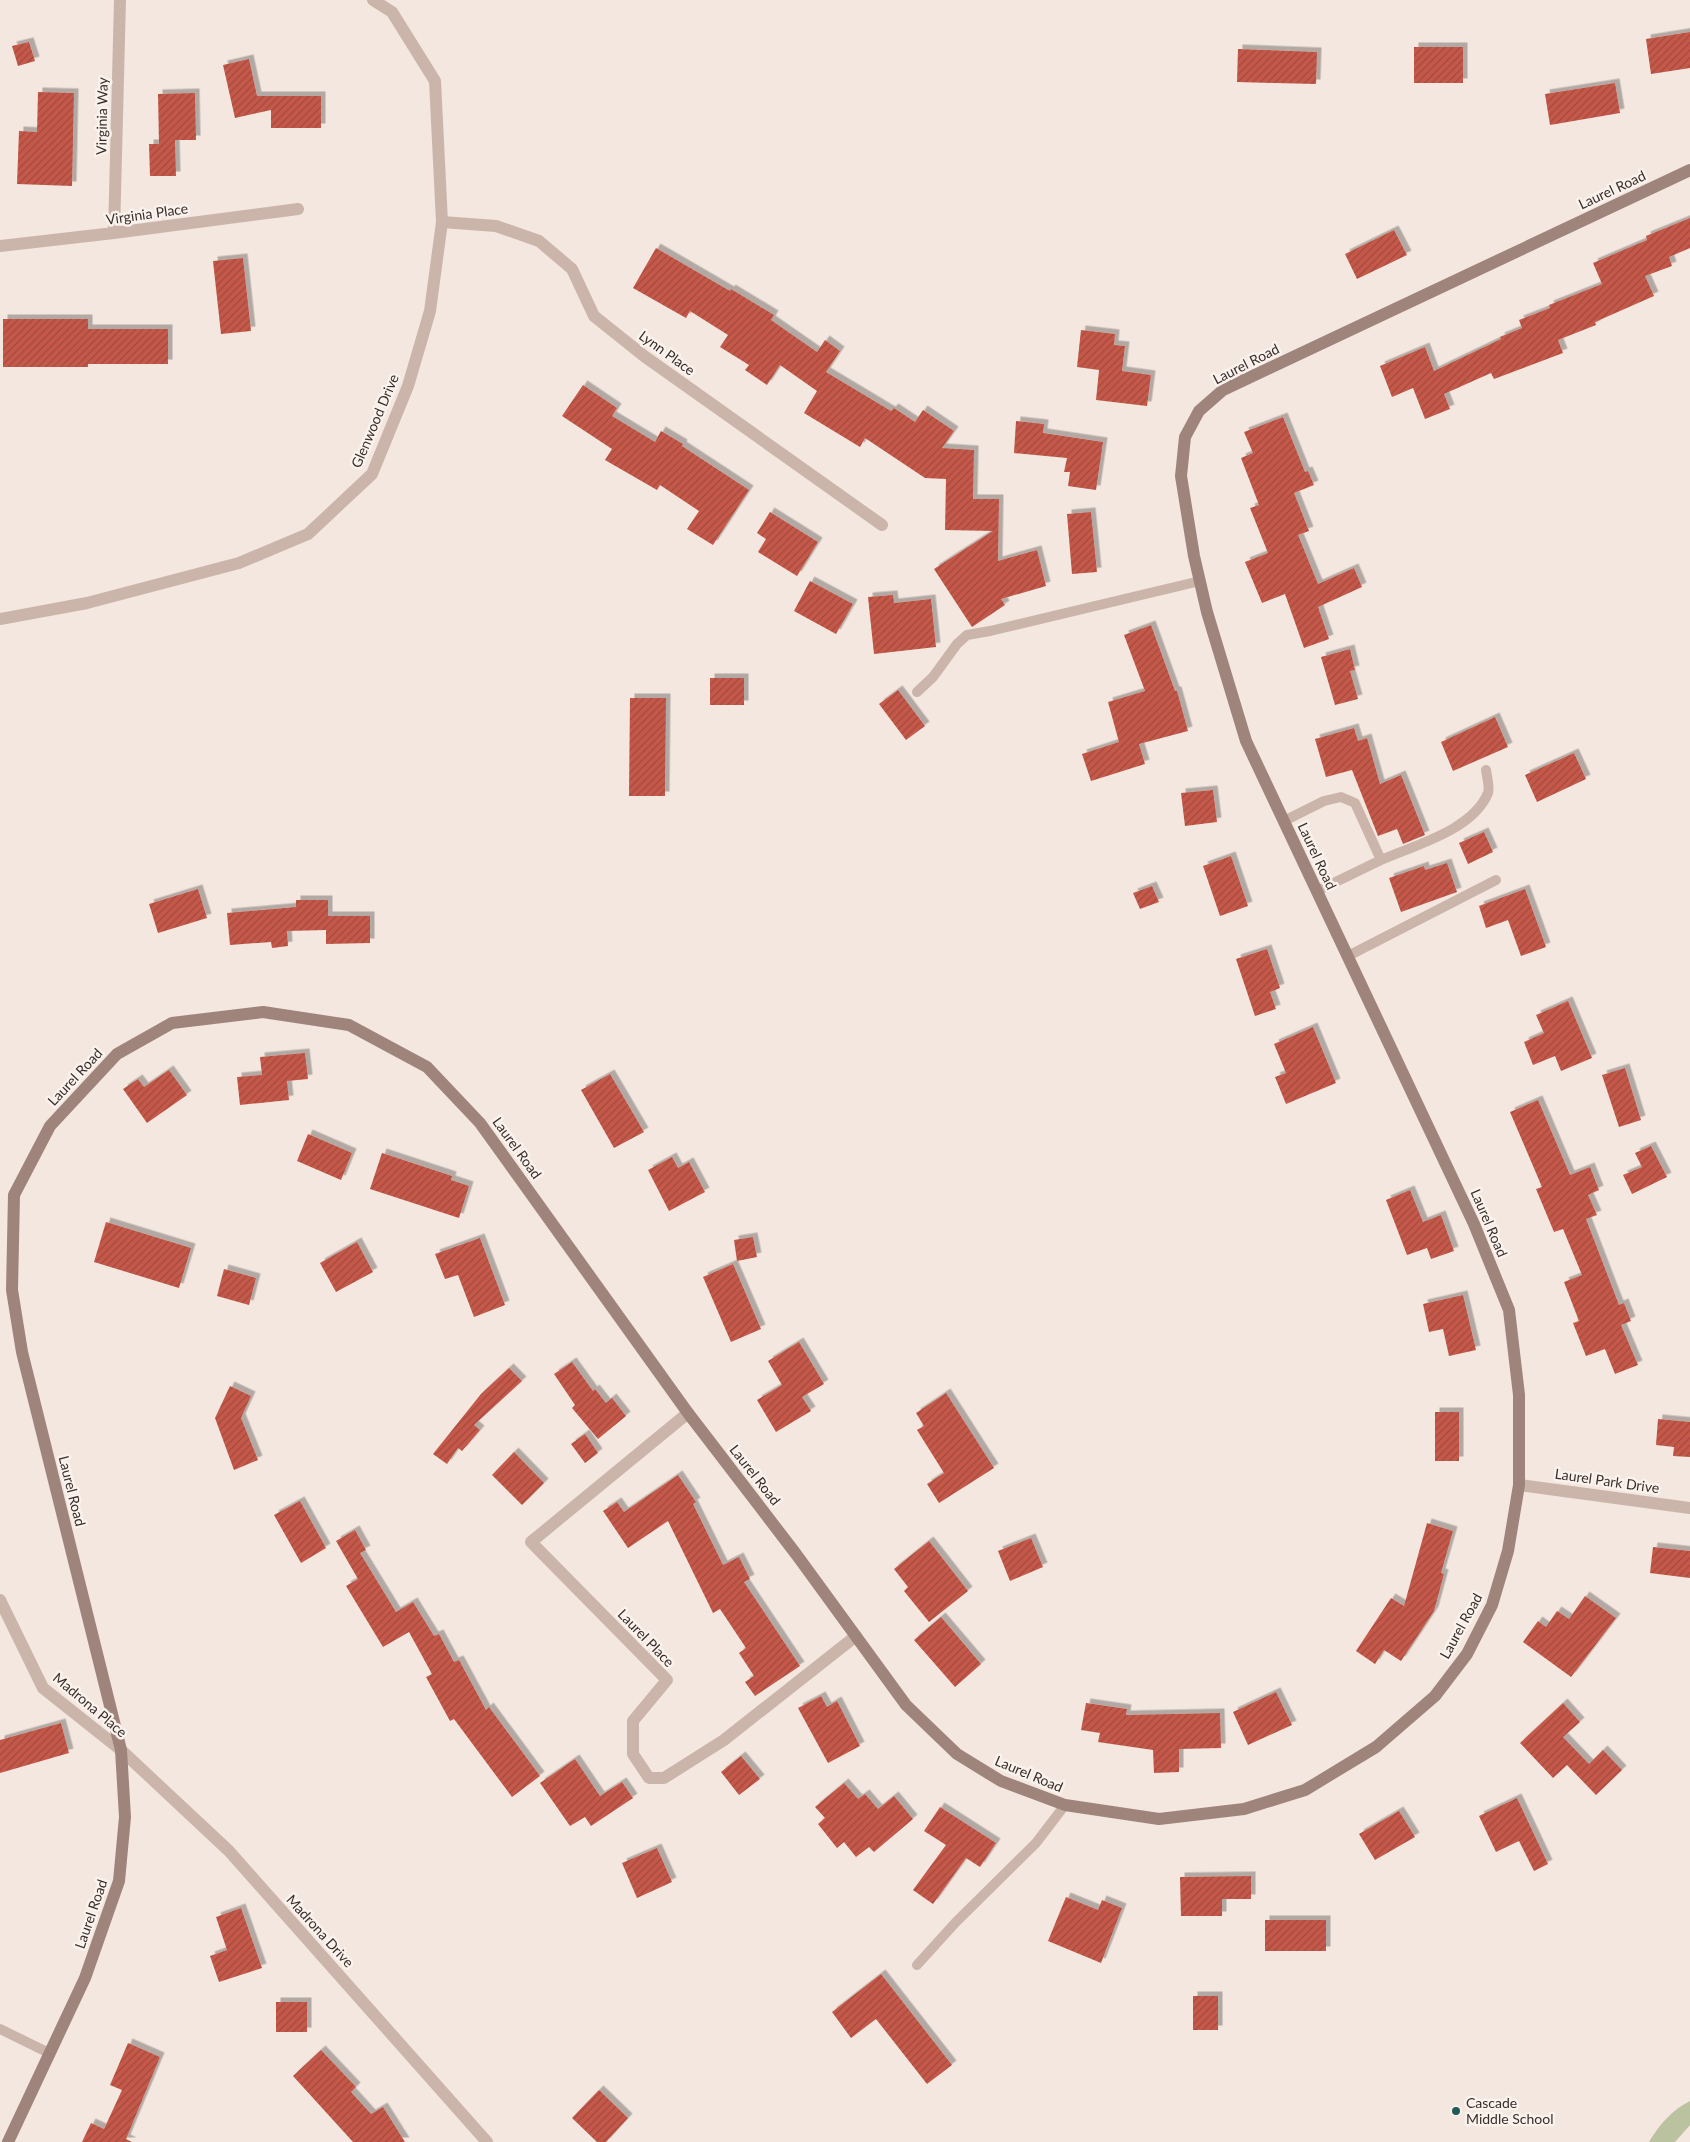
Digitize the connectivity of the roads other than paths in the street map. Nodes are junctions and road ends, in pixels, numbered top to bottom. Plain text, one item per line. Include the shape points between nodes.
1 (120, 0) edge
2 (373, 0) edge
3 (1690, 170) edge
4 (298, 209) dead end
5 (442, 222) junction
6 (114, 233) junction
7 (0, 246) edge
8 (882, 525) dead end
9 (1200, 581) junction
10 (0, 618) edge
11 (917, 692) dead end
12 (1486, 770) dead end
13 (1284, 821) junction
14 (1381, 860) junction
15 (1496, 880) dead end
16 (1317, 891) junction
17 (1348, 956) junction
18 (688, 1413) junction
19 (1519, 1485) junction
20 (1690, 1508) edge
21 (0, 1600) edge
22 (856, 1636) junction
23 (122, 1750) junction
24 (1065, 1805) junction
25 (917, 1965) dead end
26 (0, 2029) edge
27 (49, 2053) junction
28 (8, 2142) edge
29 (487, 2142) edge

1 - 6 street, Virginia Way
2 - 5 street, Glenwood Drive via 392,12 435,81
3 - 9 street, Laurel Road via 1223,390 1199,411 1185,437 1181,476
4 - 6 street, Virginia Place
5 - 8 street, Lynn Place via 496,226 539,242 572,269 594,316 644,356
5 - 10 street, Glenwood Drive via 430,311 408,386 372,474 308,534 239,563 86,604
6 - 7 street, Virginia Place
9 - 11 lane via 967,635
9 - 13 street, Laurel Road via 1246,741
12 - 14 lane via 1489,792 1477,811 1462,825
13 - 14 lane via 1341,796 1355,803
13 - 16 street, Laurel Road
14 - 16 lane
15 - 17 lane
16 - 17 street, Laurel Road
17 - 19 street, Laurel Road via 1474,1224 1509,1310 1519,1396
18 - 22 street, Laurel Road
18 - 22 street, Laurel Place via 531,1542 667,1680 633,1720 633,1754 649,1778 664,1778 724,1740
18 - 23 street, Laurel Road via 480,1123 428,1067 349,1025 263,1012 172,1023 117,1054 50,1126 14,1195 12,1290 22,1352
19 - 20 street, Laurel Park Drive
19 - 24 street, Laurel Road via 1508,1551 1492,1605 1467,1654 1436,1696 1376,1747 1305,1790 1244,1809 1159,1819
21 - 23 street, Madrona Place via 43,1688
22 - 24 street, Laurel Road via 906,1705 957,1754 1001,1781
23 - 27 street, Laurel Road via 125,1817 119,1881 85,1978
23 - 29 street, Madrona Drive via 229,1851
24 - 25 lane via 1036,1842
26 - 27 lane
27 - 28 street, Laurel Road

